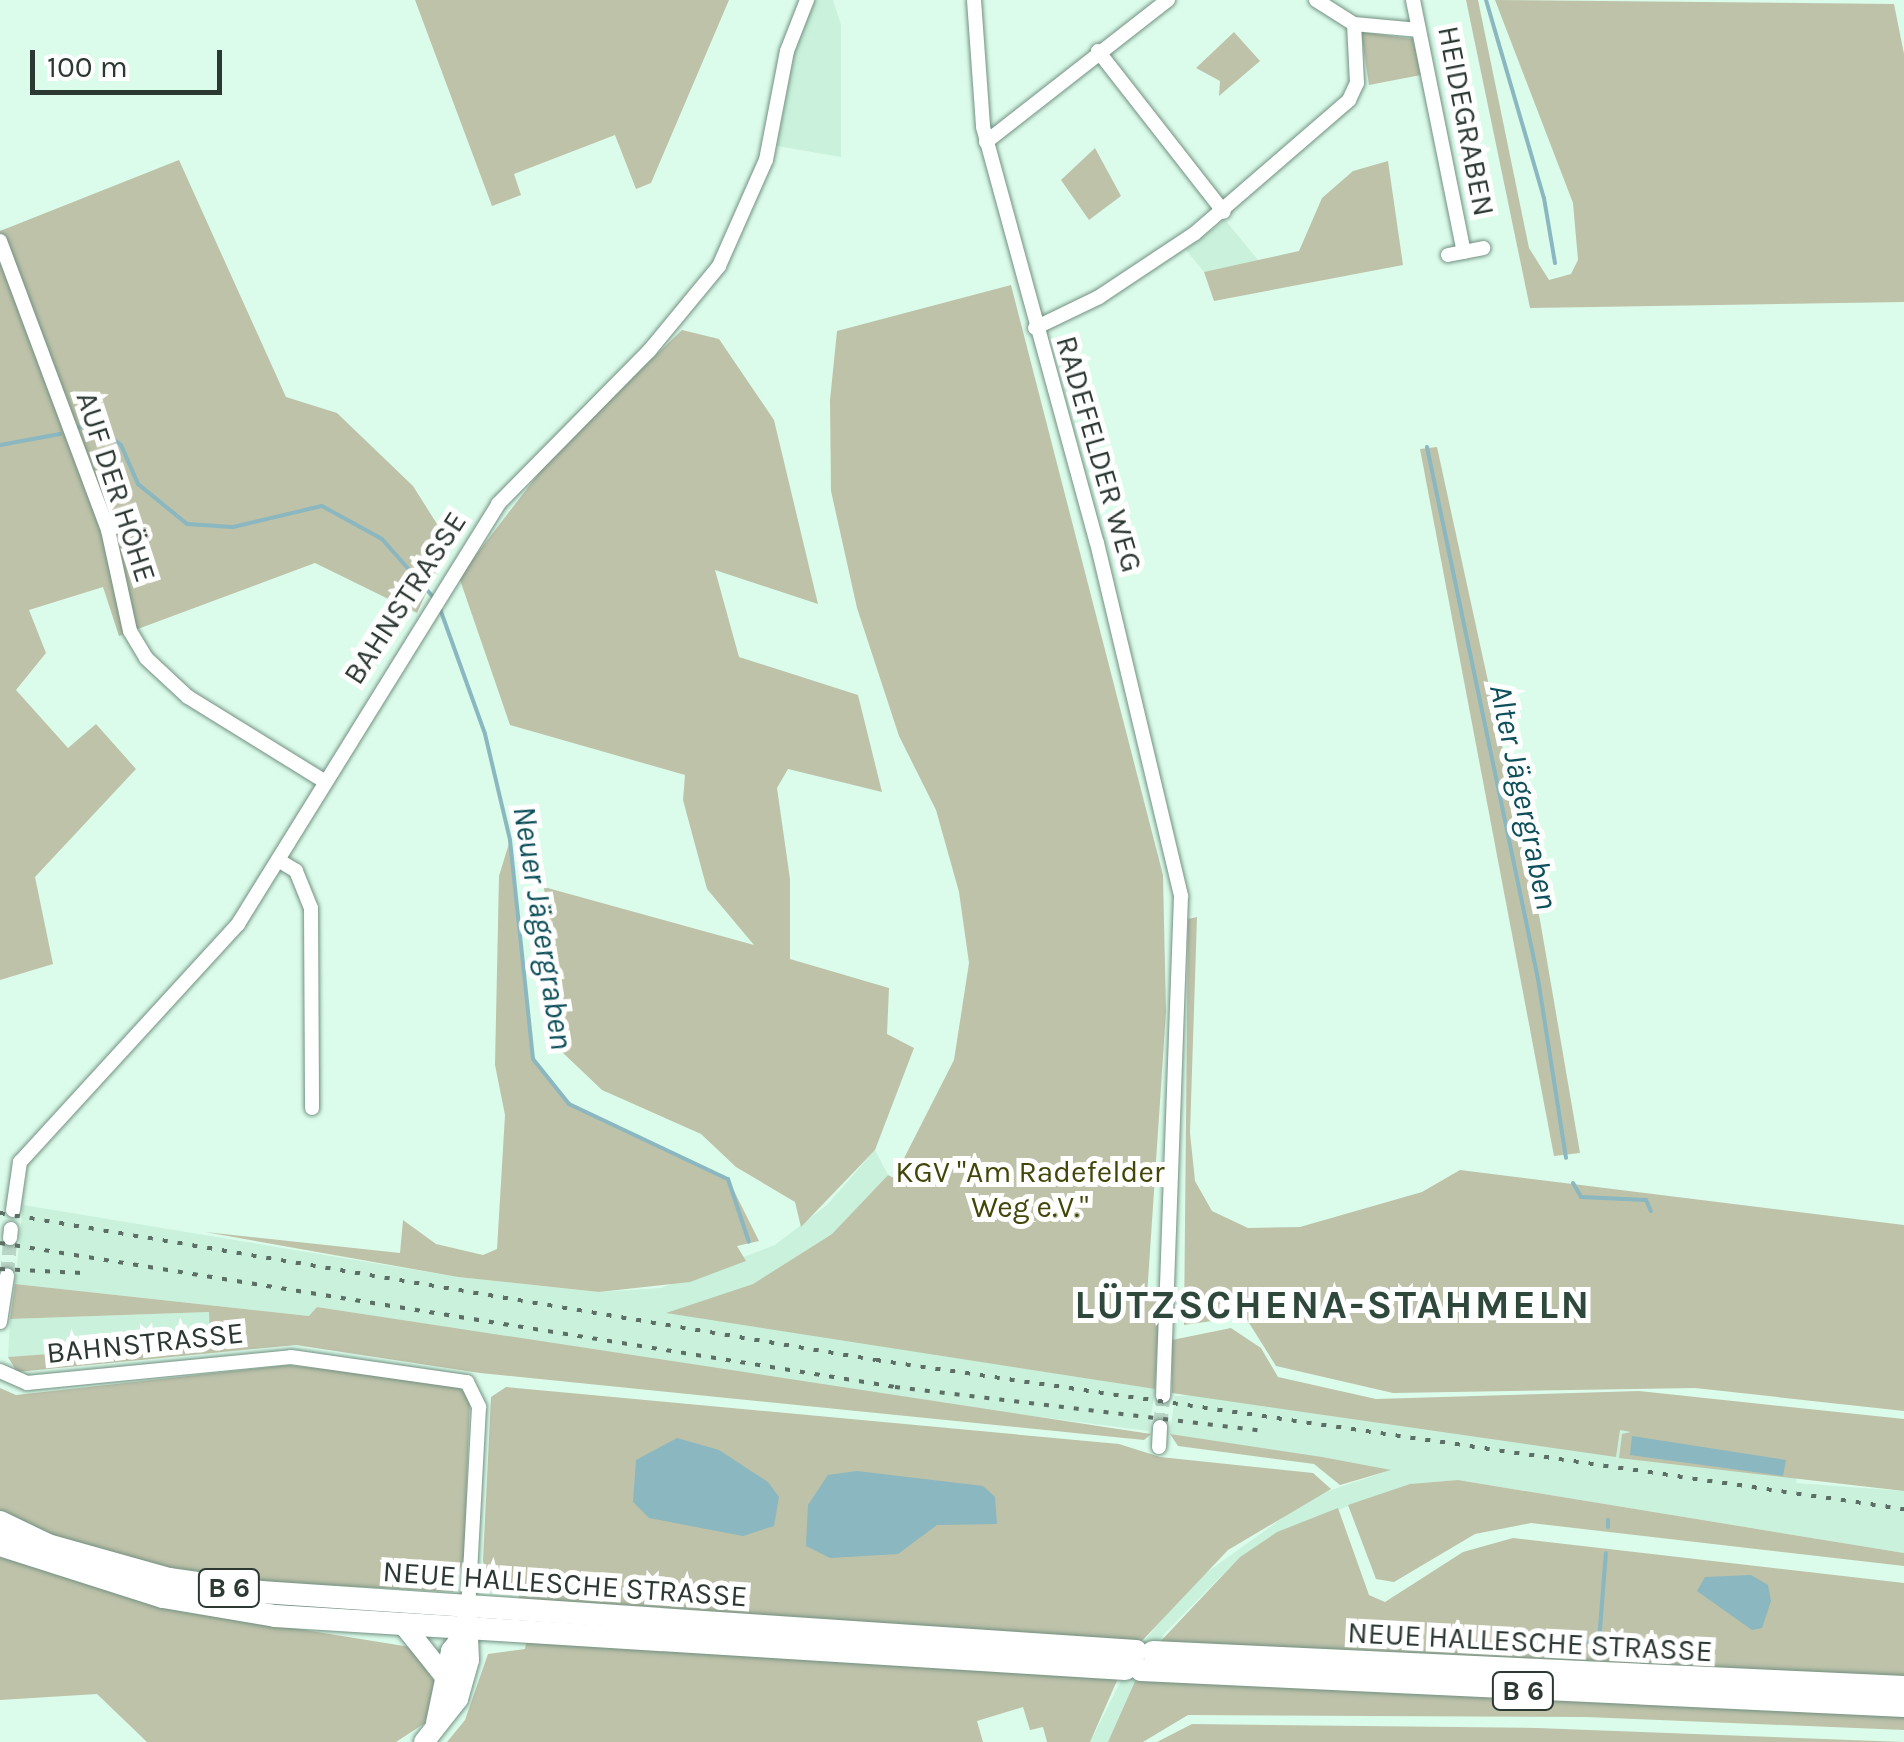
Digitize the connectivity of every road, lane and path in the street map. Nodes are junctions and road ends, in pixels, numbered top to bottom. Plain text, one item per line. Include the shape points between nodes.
1 (807, 0) edge
2 (974, 0) edge
3 (1168, 0) edge
4 (1316, 0) edge
5 (1413, 0) edge
6 (1354, 24) junction
7 (1420, 30) junction
8 (1098, 52) junction
9 (986, 142) junction
10 (1224, 212) junction
11 (0, 241) edge
12 (1483, 248) dead end
13 (1464, 252) junction
14 (1448, 256) dead end
15 (1035, 328) junction
16 (324, 781) junction
17 (278, 860) junction
18 (312, 1108) dead end
19 (13, 1210) dead end
20 (6, 1276) dead end
21 (0, 1322) edge
22 (0, 1371) edge
23 (1163, 1396) tunnel mouth
24 (1160, 1427) tunnel mouth
25 (1160, 1447) dead end
26 (0, 1522) edge
27 (0, 1545) edge
28 (468, 1608) junction
29 (406, 1628) junction
30 (466, 1632) junction
31 (1139, 1661) junction
32 (447, 1679) junction
33 (1904, 1687) edge
34 (1904, 1706) edge
35 (426, 1741) edge

1 - 16 street, BAHNSTRASSE via 787,51 766,160 718,266 649,351 515,482
2 - 9 street, RADEFELDER WEG
3 - 8 street
4 - 6 street
5 - 7 street, HEIDEGRABEN
6 - 7 street
6 - 10 street via 1356,92
7 - 13 street, HEIDEGRABEN
8 - 9 street
8 - 10 street
9 - 15 street, RADEFELDER WEG
10 - 15 street via 1099,298
11 - 16 street, AUF DER HÖHE via 108,530 130,631 146,658 188,697
12 - 13 street, HEIDEGRABEN
13 - 14 street, HEIDEGRABEN
15 - 23 street, RADEFELDER WEG via 1102,560 1182,921
16 - 17 street, BAHNSTRASSE
17 - 18 street via 296,871 311,908
17 - 19 street, BAHNSTRASSE via 220,946 20,1162
20 - 21 street
22 - 28 street, BAHNSTRASSE via 27,1383 291,1356 458,1378 474,1389
24 - 25 street
26 - 28 main road, NEUE HALLESCHE STRASSE / B 6 via 48,1544 169,1579
27 - 29 main road, NEUE HALLESCHE STRASSE / B 6 via 163,1597
28 - 30 street
28 - 31 main road, NEUE HALLESCHE STRASSE / B 6
29 - 30 main road, NEUE HALLESCHE STRASSE / B 6
29 - 32 street
30 - 31 main road, NEUE HALLESCHE STRASSE / B 6
30 - 32 street via 452,1651
30 - 35 street via 469,1660 458,1699
31 - 33 main road, NEUE HALLESCHE STRASSE / B 6
31 - 34 main road, NEUE HALLESCHE STRASSE / B 6
32 - 35 street

